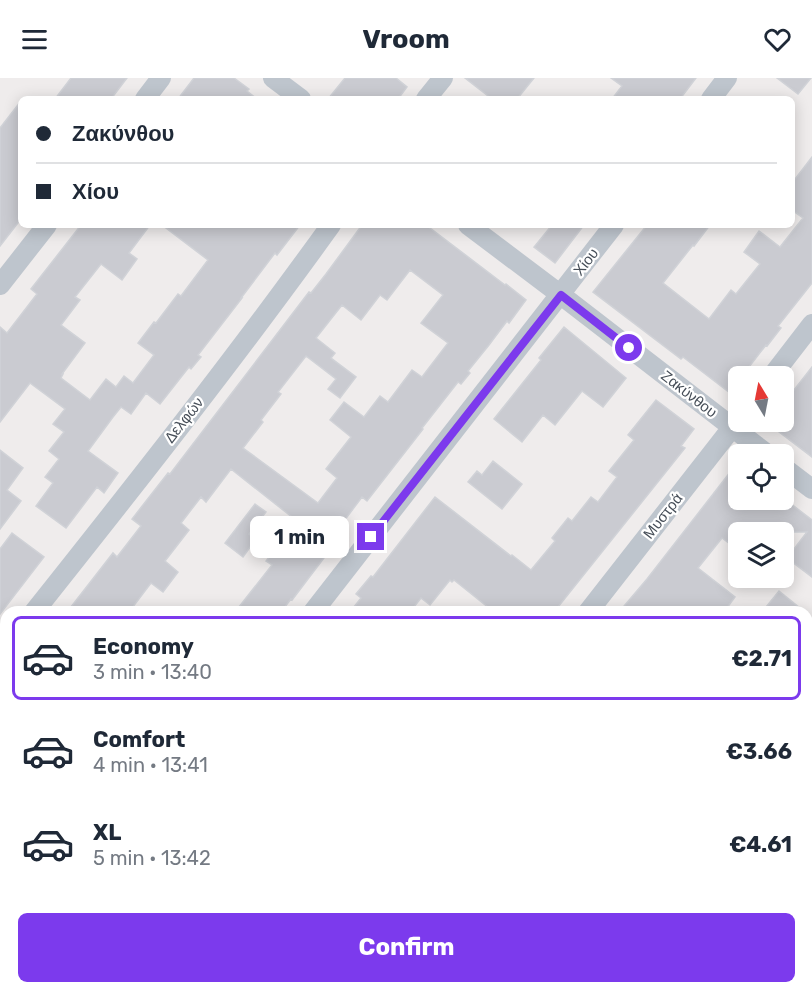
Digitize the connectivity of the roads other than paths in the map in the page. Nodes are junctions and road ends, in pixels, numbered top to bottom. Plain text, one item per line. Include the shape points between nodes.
1 (161, 78) edge
2 (273, 78) edge
3 (443, 78) edge
4 (728, 78) edge
5 (147, 96) edge
6 (297, 96) edge
7 (428, 96) edge
8 (713, 96) edge
9 (45, 228) edge
10 (329, 228) edge
11 (472, 228) edge
12 (612, 228) edge
13 (0, 285) edge
14 (561, 295) junction
15 (812, 324) edge
16 (780, 366) edge
17 (728, 419) edge
18 (729, 432) edge
19 (744, 432) edge
20 (756, 444) edge
21 (794, 475) edge
22 (812, 489) edge
23 (39, 606) edge
24 (318, 606) edge
25 (593, 606) edge

1 - 5 street
2 - 6 street
3 - 7 street
4 - 8 street
9 - 13 street
10 - 23 street, Δελφών
11 - 14 street, Ζακύνθου
12 - 14 street, Χίου
14 - 17 street, Ζακύνθου
14 - 24 street, Χίου
15 - 16 street
18 - 25 street, Μυστρά
19 - 20 street, Ζακύνθου
21 - 22 street

